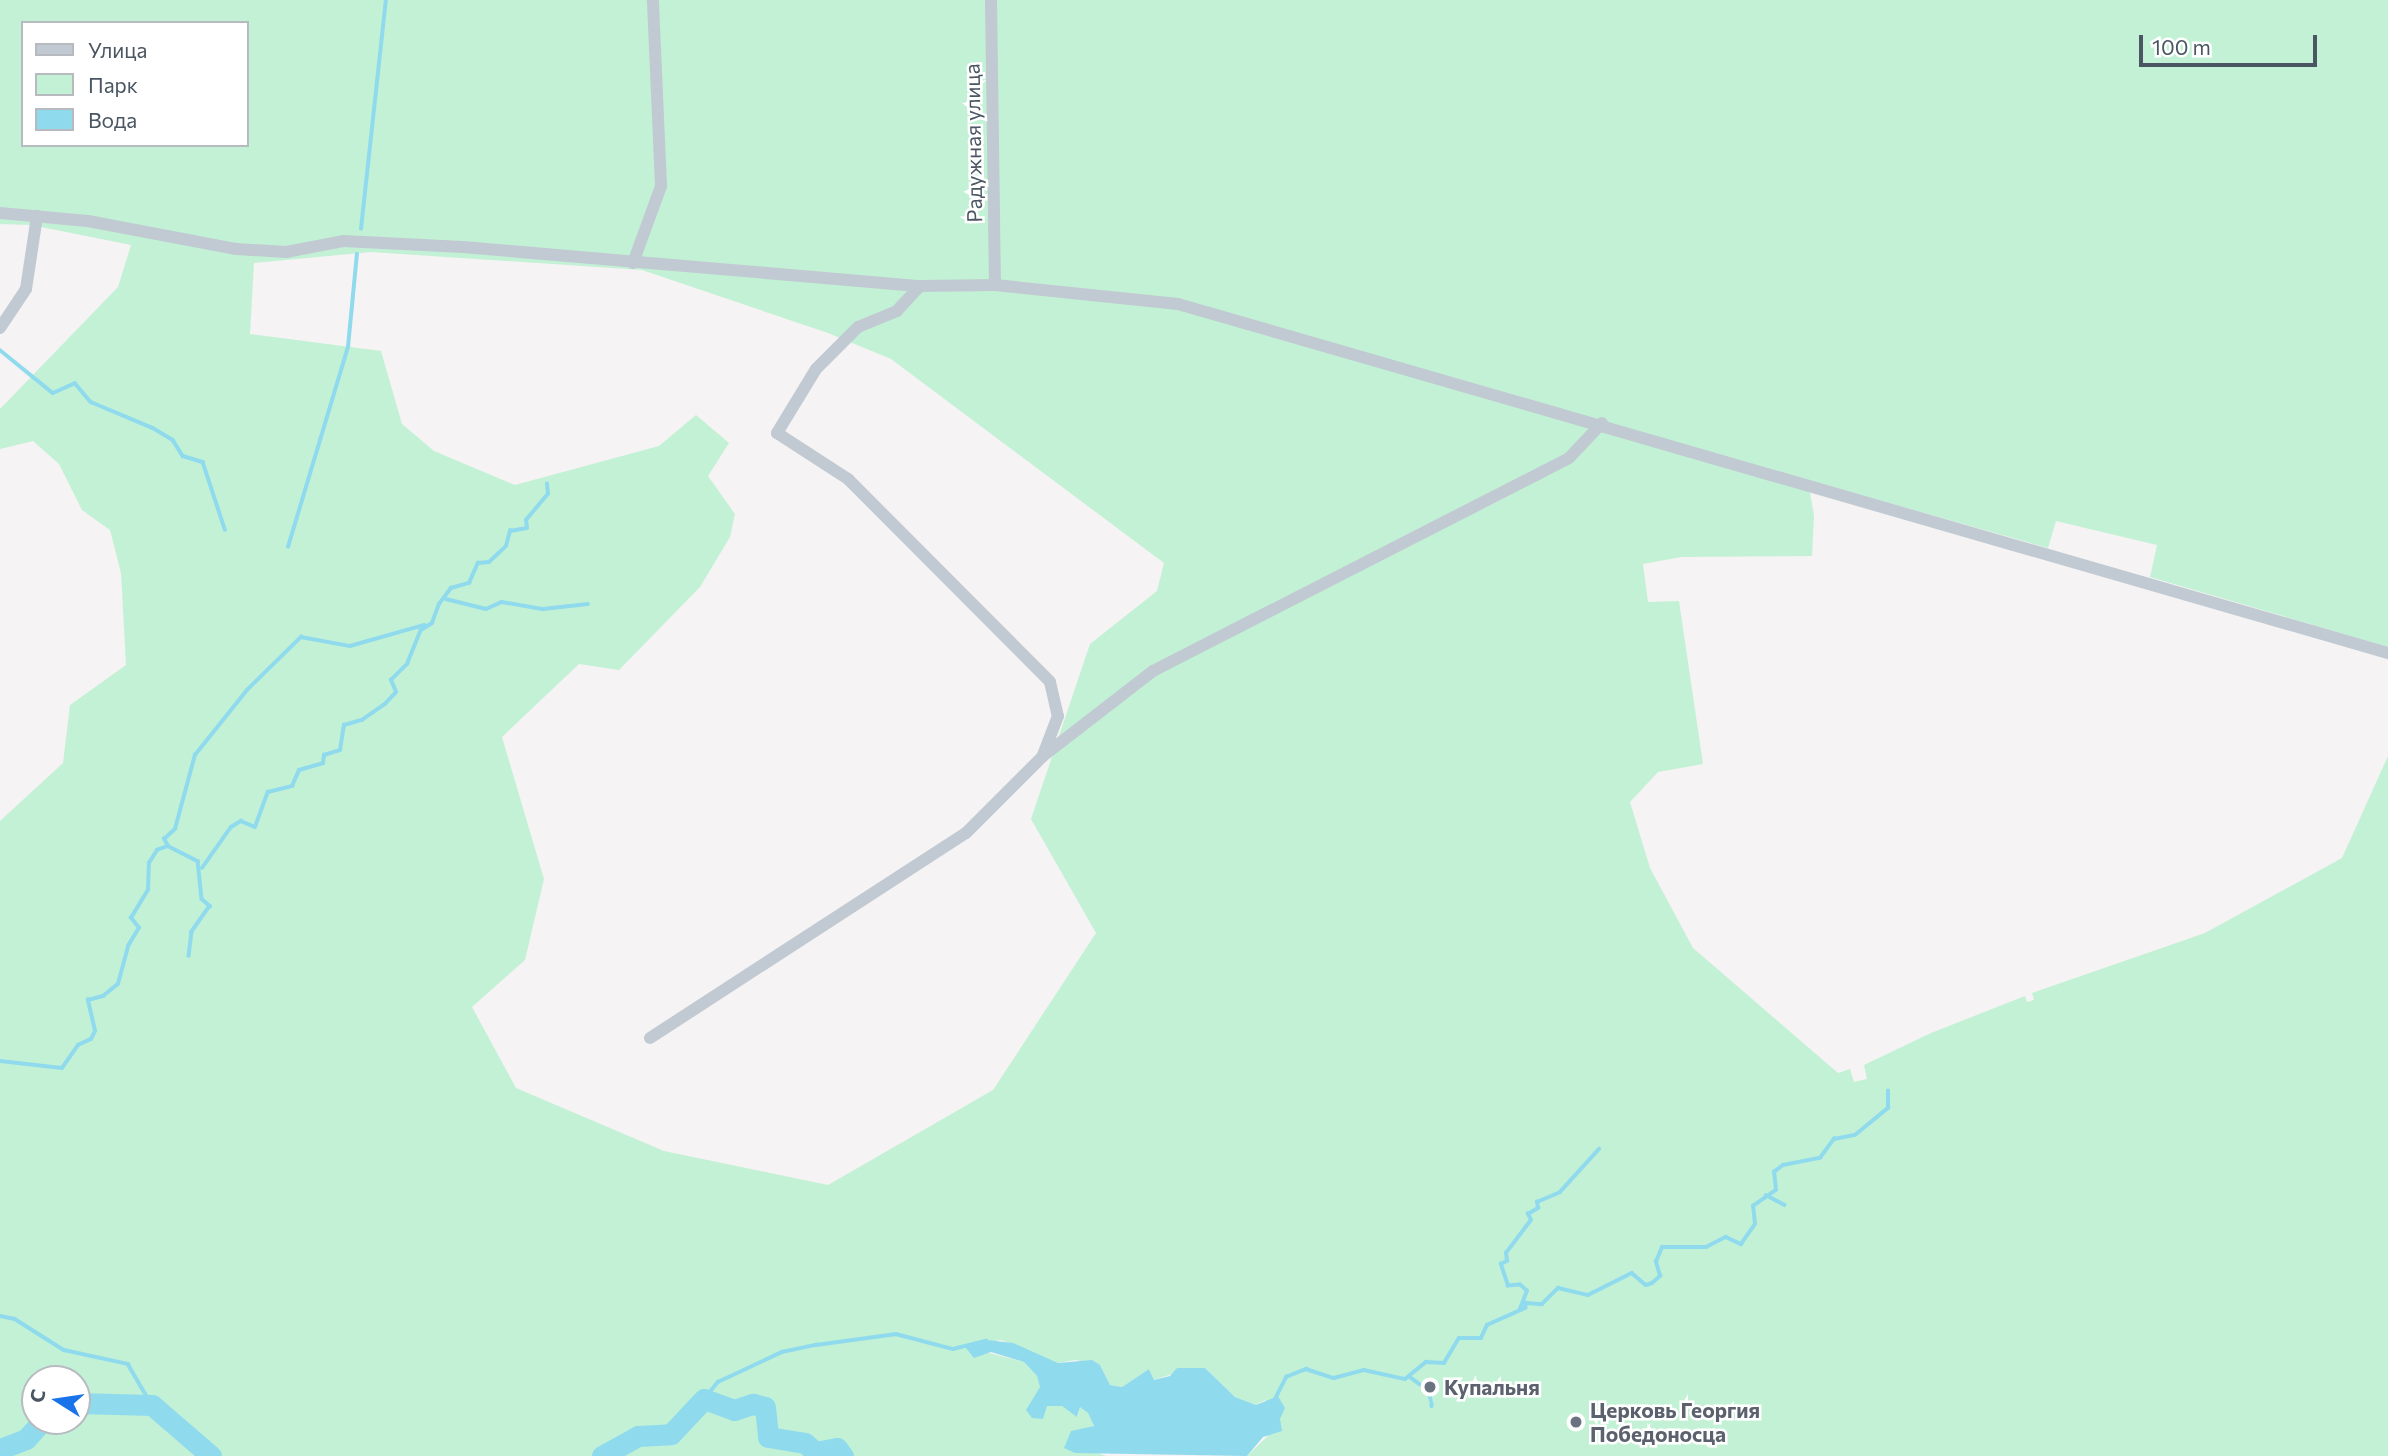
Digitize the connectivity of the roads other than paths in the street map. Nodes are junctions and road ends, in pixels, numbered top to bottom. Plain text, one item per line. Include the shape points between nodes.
1 (653, 0) edge
2 (990, 0) edge
3 (0, 213) edge
4 (37, 216) junction
5 (633, 263) junction
6 (995, 285) junction
7 (920, 286) junction
8 (0, 328) edge
9 (1602, 423) junction
10 (2388, 653) edge
11 (1043, 756) junction
12 (650, 1038) dead end

1 - 5 street via 661,186
2 - 6 street, Радужная улица
3 - 4 street
4 - 5 street via 236,249 286,252 343,241
4 - 8 street via 26,289
5 - 7 street
6 - 7 street
6 - 9 street via 1178,304
7 - 11 street via 897,311 858,327 816,369 777,433 848,479 1049,682 1058,716
9 - 10 street via 1823,492
9 - 11 street via 1569,458 1153,671
11 - 12 street via 965,833

